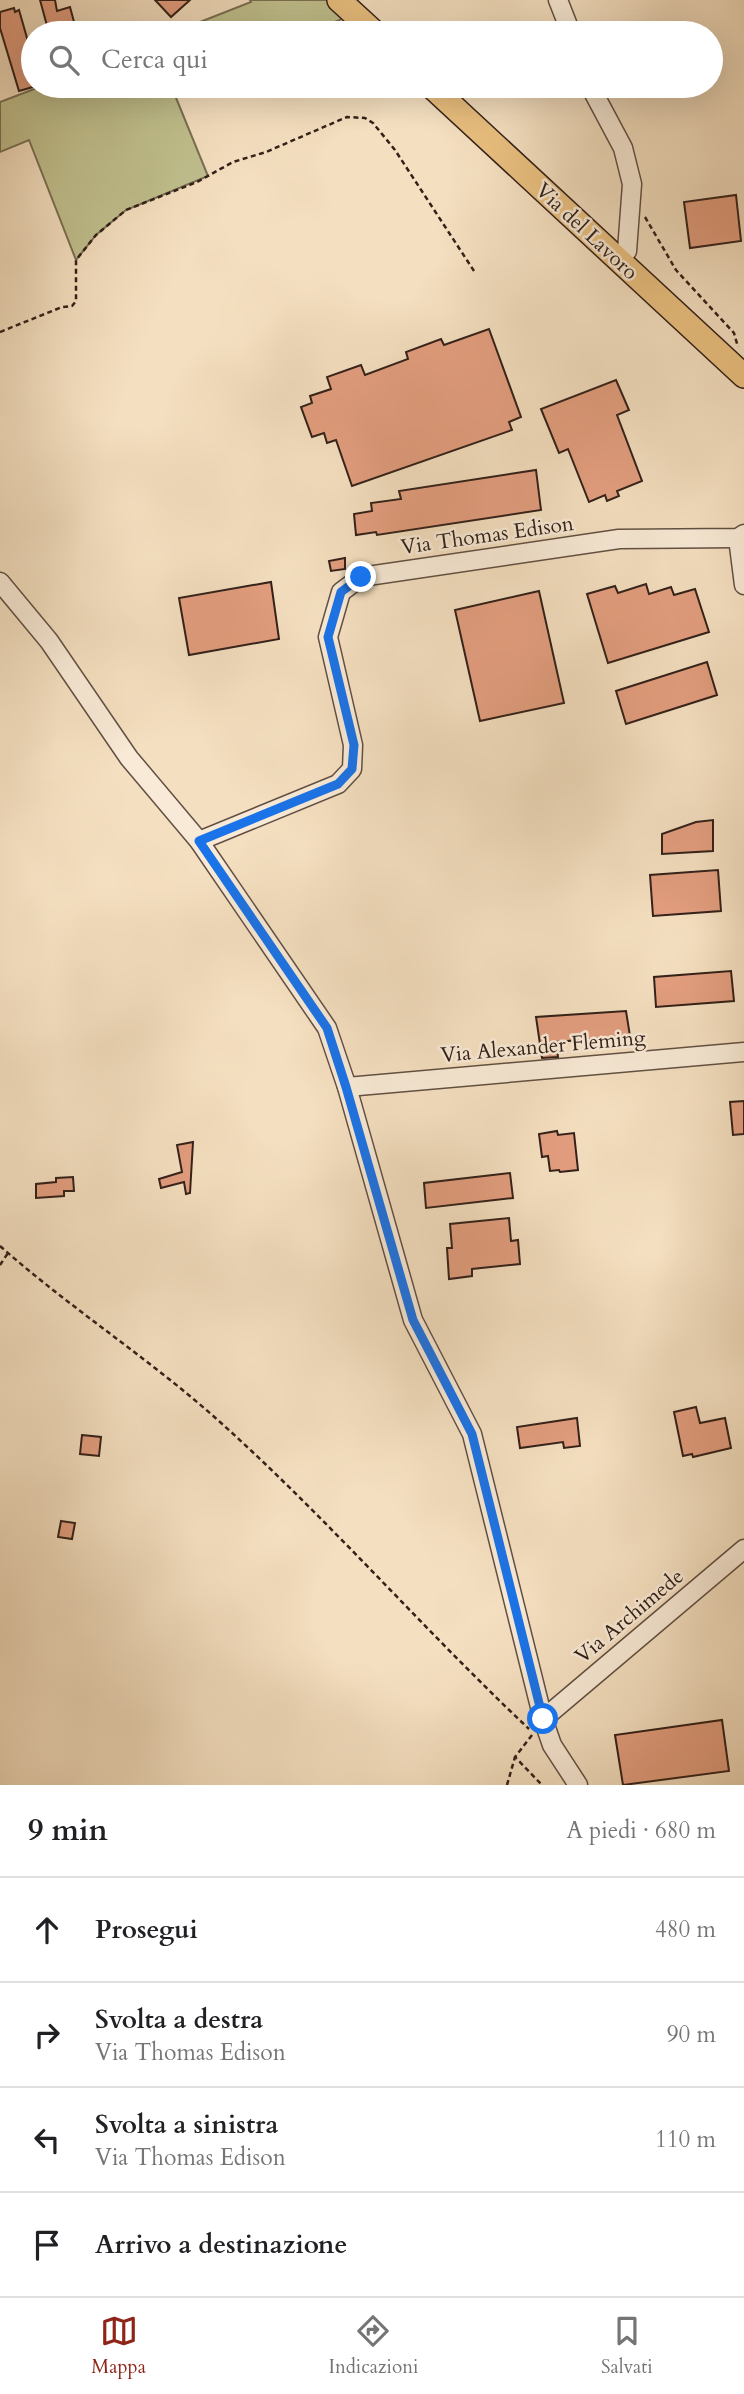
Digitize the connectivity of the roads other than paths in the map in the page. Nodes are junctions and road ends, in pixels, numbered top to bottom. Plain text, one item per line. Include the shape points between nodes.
1 (339, 0) edge
2 (558, 0) edge
3 (362, 21) edge
4 (566, 21) edge
5 (444, 98) edge
6 (596, 98) edge
7 (619, 260) junction
8 (738, 371) edge
9 (741, 536) edge
10 (0, 582) edge
11 (744, 585) edge
12 (199, 841) junction
13 (744, 1052) edge
14 (346, 1087) junction
15 (744, 1549) edge
16 (543, 1719) junction
17 (578, 1785) edge

1 - 3 main road
2 - 4 street
5 - 7 main road, Via del Lavoro
6 - 7 street via 623,148 632,184 626,251
7 - 8 main road, Via del Lavoro
9 - 11 street
9 - 12 street, Via Thomas Edison via 619,539 361,577 341,592 328,637 354,745 352,769 338,784
10 - 12 street via 49,641 129,758
12 - 14 street via 327,1028
13 - 14 street, Via Alexander Fleming
14 - 16 street via 413,1320 472,1434
15 - 16 street, Via Archimede
16 - 17 street via 552,1745

